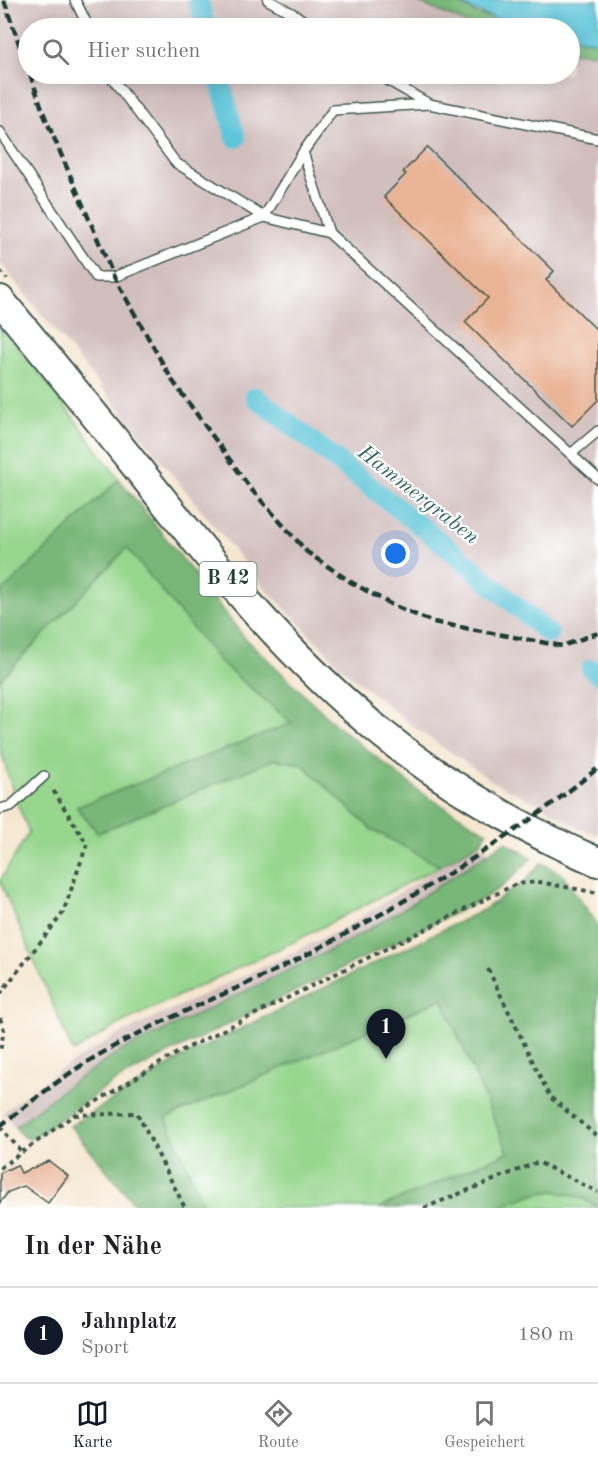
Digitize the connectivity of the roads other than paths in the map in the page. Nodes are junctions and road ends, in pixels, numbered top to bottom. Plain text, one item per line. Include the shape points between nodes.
1 (75, 0) edge
2 (268, 0) edge
3 (84, 18) edge
4 (300, 18) edge
5 (117, 84) edge
6 (394, 84) edge
7 (429, 104) junction
8 (0, 132) edge
9 (598, 139) edge
10 (303, 152) junction
11 (264, 217) junction
12 (329, 233) junction
13 (4, 290) edge
14 (598, 431) edge
15 (572, 453) junction
16 (598, 479) edge
17 (44, 776) road end
18 (0, 809) edge
19 (598, 862) edge

1 - 3 lane
2 - 4 lane
5 - 11 lane via 176,163
6 - 7 lane
7 - 9 lane
7 - 10 lane via 333,110
8 - 11 lane via 96,277 114,277
10 - 11 lane
10 - 12 lane
11 - 12 lane
12 - 15 lane
13 - 19 main road, B 42 via 216,565 316,674 382,734 448,782 549,840
14 - 15 lane
15 - 16 lane
17 - 18 lane via 11,806

